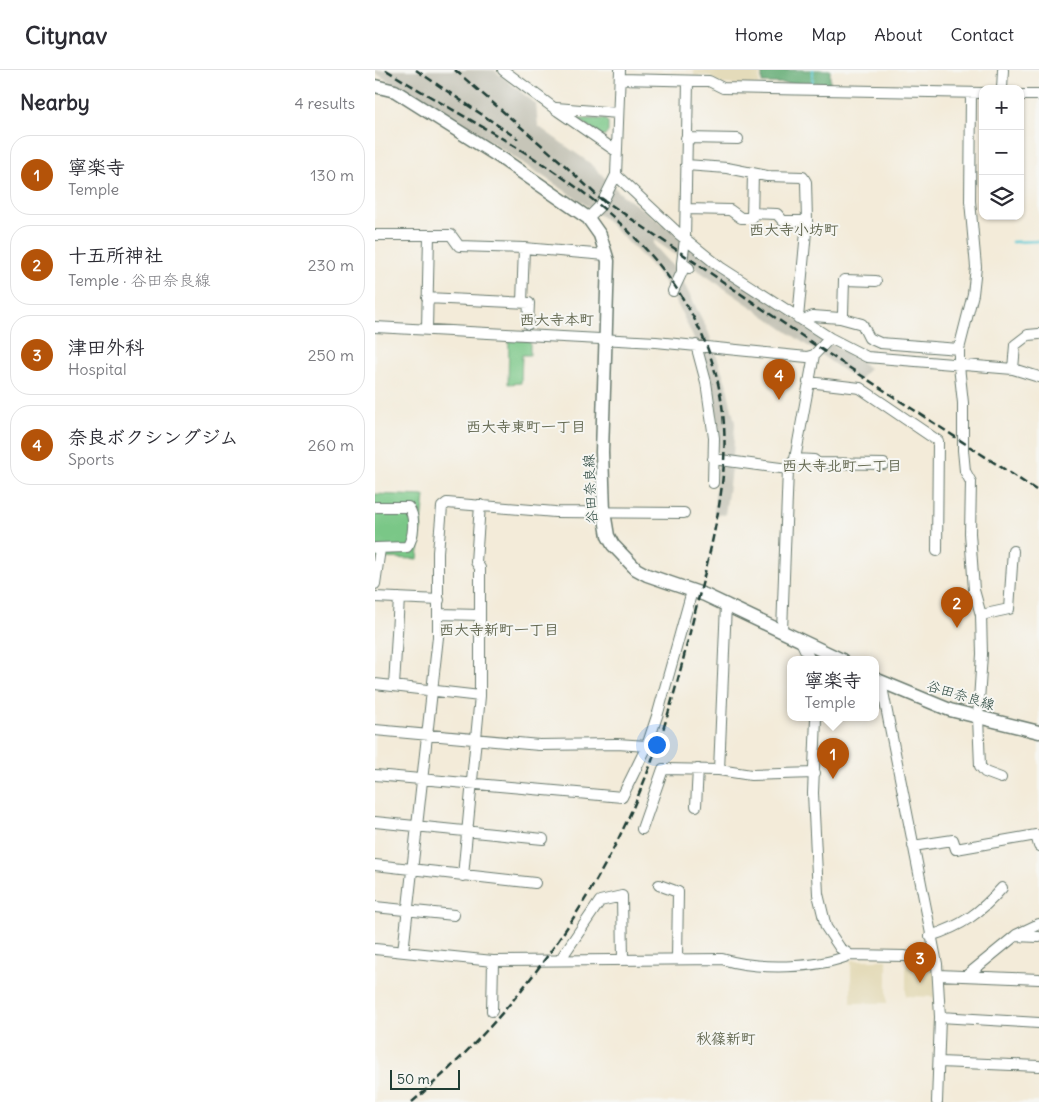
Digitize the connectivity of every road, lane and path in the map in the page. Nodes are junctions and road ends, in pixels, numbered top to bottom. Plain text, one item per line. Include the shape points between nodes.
1 (503, 70) edge
2 (1003, 70) edge
3 (620, 74) edge
4 (688, 81) junction
5 (1002, 85) edge
6 (375, 86) edge
7 (979, 93) edge
8 (971, 94) junction
9 (1024, 95) edge
10 (1039, 95) edge
11 (555, 108) junction
12 (618, 112) junction
13 (686, 138) junction
14 (738, 139) dead end
15 (616, 150) junction
16 (686, 164) junction
17 (753, 173) junction
18 (616, 175) junction
19 (686, 209) junction
20 (752, 213) junction
21 (588, 218) junction
22 (807, 221) junction
23 (375, 235) edge
24 (429, 235) junction
25 (685, 239) junction
26 (524, 248) junction
27 (606, 255) junction
28 (876, 280) dead end
29 (673, 291) dead end
30 (427, 298) junction
31 (522, 302) junction
32 (840, 318) junction
33 (800, 319) junction
34 (528, 324) dead end
35 (375, 327) edge
36 (427, 329) junction
37 (1039, 334) edge
38 (831, 338) junction
39 (606, 339) junction
40 (696, 345) junction
41 (959, 349) junction
42 (814, 355) junction
43 (959, 366) junction
44 (1013, 369) junction
45 (1039, 377) edge
46 (808, 382) junction
47 (795, 458) junction
48 (713, 459) junction
49 (884, 464) dead end
50 (788, 468) junction
51 (713, 483) dead end
52 (480, 505) junction
53 (375, 507) edge
54 (604, 512) junction
55 (684, 512) dead end
56 (937, 551) dead end
57 (1013, 551) dead end
58 (378, 552) edge
59 (375, 584) edge
60 (692, 591) junction
61 (375, 597) edge
62 (399, 598) junction
63 (439, 600) junction
64 (726, 604) junction
65 (439, 614) junction
66 (479, 615) junction
67 (981, 615) junction
68 (782, 631) junction
69 (799, 638) junction
70 (808, 656) edge
71 (834, 656) edge
72 (879, 681) edge
73 (375, 684) edge
74 (394, 686) junction
75 (879, 686) edge
76 (432, 690) junction
77 (480, 696) junction
78 (979, 717) junction
79 (816, 721) edge
80 (375, 730) edge
81 (1039, 732) edge
82 (427, 736) junction
83 (476, 741) junction
84 (647, 746) junction
85 (698, 768) junction
86 (719, 770) junction
87 (815, 773) junction
88 (375, 774) edge
89 (1001, 778) dead end
90 (421, 780) junction
91 (472, 785) junction
92 (696, 806) dead end
93 (375, 822) edge
94 (417, 827) junction
95 (642, 829) dead end
96 (467, 832) junction
97 (543, 839) dead end
98 (913, 846) junction
99 (1039, 846) edge
100 (375, 866) edge
101 (413, 870) junction
102 (463, 876) junction
103 (535, 883) dead end
104 (659, 885) dead end
105 (1002, 888) dead end
106 (375, 908) edge
107 (407, 910) junction
108 (454, 915) dead end
109 (1039, 924) edge
110 (931, 936) junction
111 (1015, 936) junction
112 (1039, 937) edge
113 (375, 949) edge
114 (403, 952) junction
115 (850, 955) junction
116 (677, 958) junction
117 (623, 959) junction
118 (493, 960) junction
119 (560, 960) junction
120 (937, 964) junction
121 (938, 976) junction
122 (967, 976) junction
123 (1039, 979) edge
124 (492, 1011) dead end
125 (940, 1017) junction
126 (1039, 1023) edge
127 (939, 1062) junction
128 (1039, 1066) edge
129 (937, 1102) edge
130 (946, 1102) edge

1 - 11 street
2 - 5 street
3 - 4 street
3 - 12 street
4 - 8 street via 709,81 723,88
4 - 13 street
6 - 21 main road, 谷田奈良線 via 395,91 438,117
7 - 8 street
8 - 41 street via 970,201 976,267 973,294
9 - 10 street
11 - 12 street
11 - 15 street
12 - 15 street
13 - 14 street
13 - 16 street
15 - 18 street
16 - 17 street
16 - 19 street
17 - 20 street
17 - 22 street via 803,177 807,188
18 - 21 street via 601,205
18 - 25 street
19 - 20 street via 730,210 741,218 752,218
19 - 25 street
20 - 22 street via 777,214 783,221
21 - 27 main road, 谷田奈良線 via 600,235
22 - 33 street
23 - 24 street
24 - 26 street via 451,235 459,246
24 - 30 street
25 - 29 street via 686,266
25 - 33 street via 720,267
26 - 27 street
26 - 31 street
27 - 39 main road, 谷田奈良線
28 - 32 street via 844,280 843,314
30 - 31 street
30 - 36 street
31 - 34 street via 529,303
32 - 33 street via 813,316
32 - 41 street via 862,324 869,338 880,343
33 - 38 street
35 - 36 street
36 - 39 street
37 - 44 street via 1028,335 1015,345
38 - 42 street
38 - 43 street via 867,357
39 - 40 street
39 - 54 main road, 谷田奈良線 via 602,452
40 - 42 street via 807,357
40 - 48 street via 712,420
41 - 43 street
42 - 46 street
43 - 44 street
43 - 67 street via 965,471 971,482 974,590
44 - 45 street
46 - 47 street
46 - 56 street via 860,388 938,441
47 - 49 street via 817,463
47 - 50 street
48 - 50 street
48 - 51 street
50 - 68 street
52 - 54 street via 555,512
52 - 63 street via 447,503 442,507 438,552
52 - 66 street via 476,562 480,568
53 - 58 street via 408,507 412,511 413,534 407,547
54 - 55 street
54 - 60 main road, 谷田奈良線 via 613,545 636,569
57 - 67 street via 1009,609
58 - 59 street
60 - 64 main road, 谷田奈良線
60 - 84 street
61 - 62 street
62 - 63 street
62 - 74 street
63 - 65 street
64 - 68 main road, 谷田奈良線
64 - 86 street
65 - 66 street
65 - 76 street
66 - 77 street
67 - 78 street
68 - 69 main road, 谷田奈良線
69 - 70 street
69 - 71 main road, 谷田奈良線
72 - 78 main road, 谷田奈良線 via 950,710
73 - 74 street
74 - 76 street
75 - 98 street
76 - 77 street
76 - 82 street
77 - 83 street
78 - 81 main road, 谷田奈良線
78 - 89 street via 980,766 985,772
79 - 87 street
80 - 82 street
82 - 83 street
82 - 90 street
83 - 84 street via 539,746
83 - 91 street
84 - 91 street via 622,797
85 - 86 street
85 - 92 street
85 - 95 street via 663,769
86 - 87 street via 751,775
87 - 115 street via 813,793 821,913 832,938
88 - 90 street
90 - 91 street
90 - 94 street
91 - 96 street
93 - 94 street
94 - 96 street
94 - 101 street
96 - 97 street
96 - 102 street
98 - 99 street via 953,840 956,849 1036,835
98 - 110 street
100 - 101 street
101 - 102 street
101 - 107 street
102 - 103 street
104 - 116 street via 678,892
105 - 110 street via 956,928
106 - 107 street
107 - 108 street
107 - 114 street
109 - 111 street
110 - 120 street
111 - 112 street
111 - 122 street
113 - 114 street
114 - 118 street
115 - 116 street via 834,962 811,964 742,965 723,959
115 - 120 street via 905,956
116 - 117 street
117 - 119 street
117 - 119 street via 622,896 599,900
118 - 119 street
118 - 124 street
120 - 121 street
121 - 122 street
121 - 125 street
122 - 123 street
125 - 126 street
125 - 127 street
127 - 128 street
127 - 129 street
129 - 130 street

